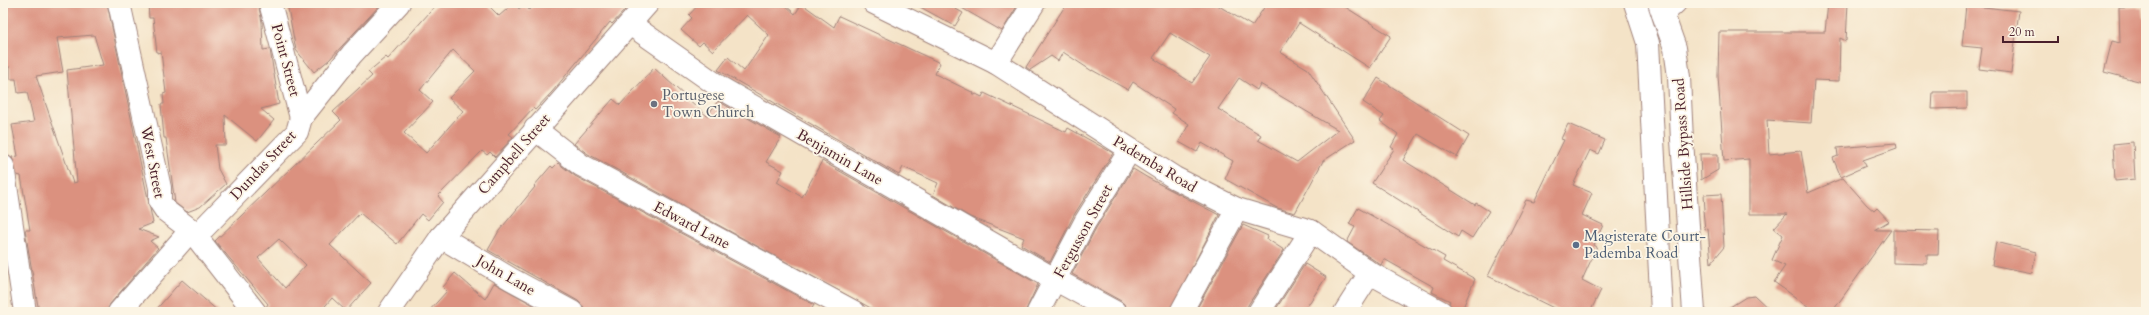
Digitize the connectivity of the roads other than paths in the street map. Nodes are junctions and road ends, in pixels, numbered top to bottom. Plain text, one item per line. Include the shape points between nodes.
1 (119, 3) edge
2 (270, 3) edge
3 (399, 3) edge
4 (648, 3) edge
5 (874, 3) edge
6 (1034, 3) edge
7 (1635, 3) edge
8 (1666, 7) edge
9 (630, 24) junction
10 (996, 63) junction
11 (302, 118) junction
12 (535, 129) junction
13 (1130, 150) junction
14 (3, 166) edge
15 (1237, 209) junction
16 (191, 230) junction
17 (1311, 231) junction
18 (442, 236) junction
19 (1370, 273) junction
20 (1056, 280) junction
21 (1433, 310) edge
22 (25, 312) edge
23 (119, 312) edge
24 (254, 312) edge
25 (389, 312) edge
26 (572, 312) edge
27 (854, 312) edge
28 (1038, 312) edge
29 (1115, 312) edge
30 (1181, 312) edge
31 (1259, 312) edge
32 (1345, 312) edge
33 (1662, 312) edge
34 (1694, 312) edge

1 - 16 street, West Street via 160,188 160,202 166,211
2 - 11 street, Point Street
3 - 11 street, Dundas Street via 352,54
4 - 9 street, Campbell Street
5 - 10 street, Pademba Road
6 - 10 street
7 - 33 street, Hillside Bypass Road via 1648,50
8 - 34 street, Hillside Bypass Road via 1679,77
9 - 12 street, Campbell Street
9 - 20 street, Benjamin Lane via 721,88
10 - 13 street, Pademba Road
11 - 16 street, Dundas Street via 296,132 198,234
12 - 18 street, Campbell Street
12 - 27 street, Edward Lane via 581,165
13 - 15 street, Pademba Road via 1175,178
13 - 20 street, Fergusson Street via 1085,222
14 - 22 street
15 - 17 street, Pademba Road
15 - 30 street
16 - 23 street
16 - 24 street, West Street
17 - 19 street, Pademba Road
17 - 31 street
18 - 25 street, Campbell Street
18 - 26 street, John Lane via 511,279
19 - 21 street, Pademba Road
19 - 32 street
20 - 28 street, Fergusson Street
20 - 29 street, Benjamin Lane

